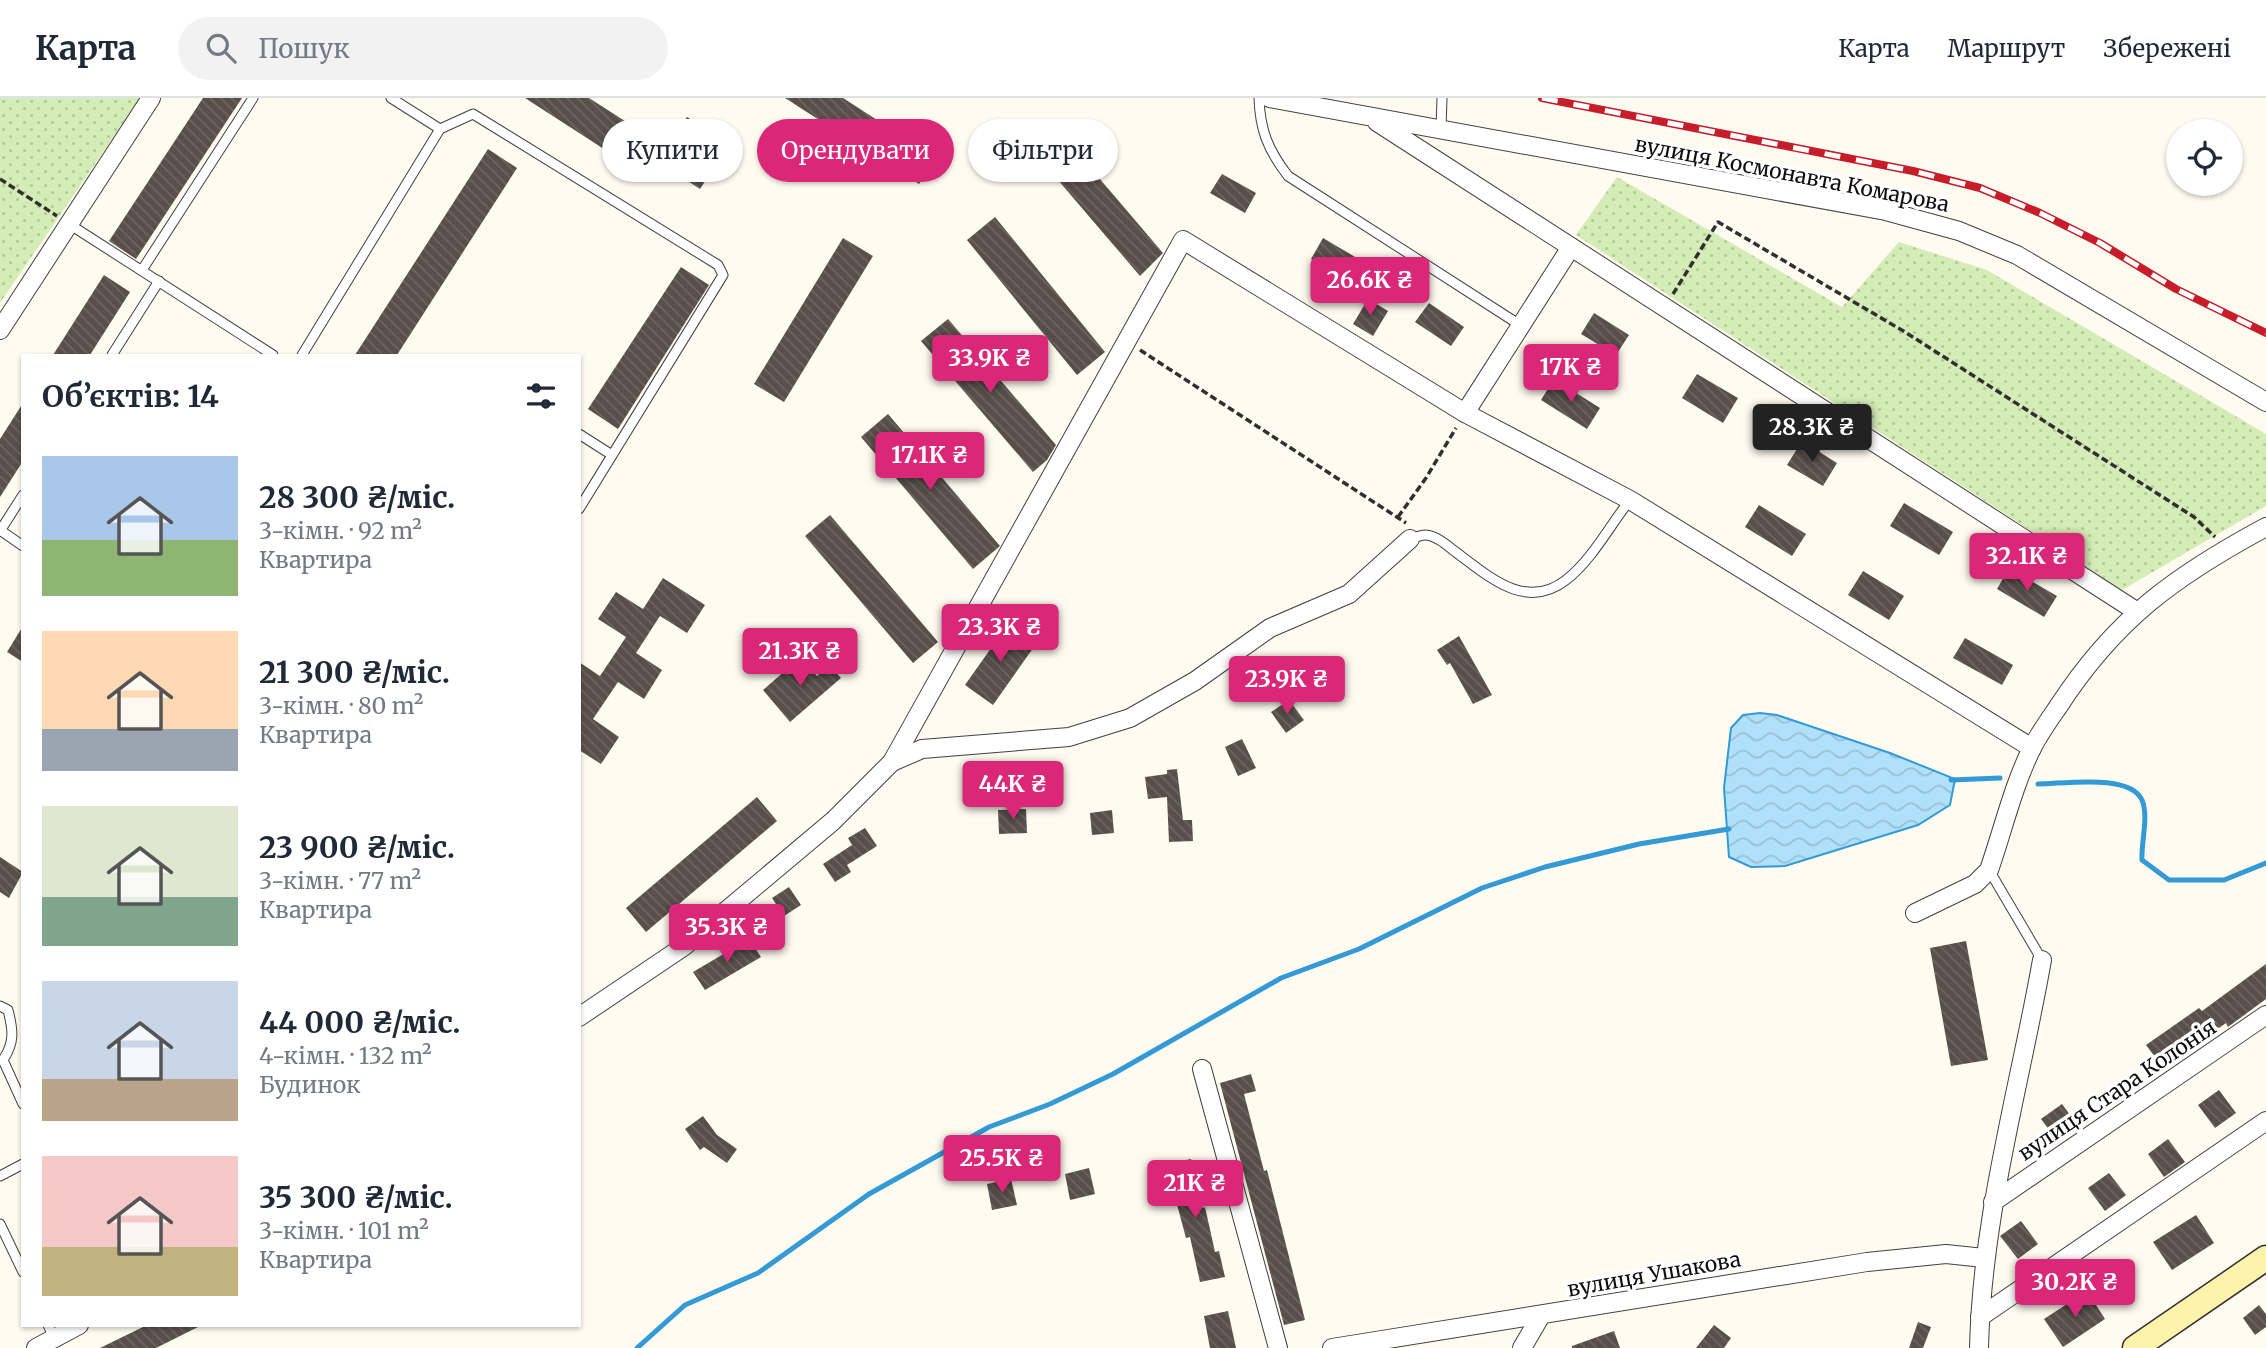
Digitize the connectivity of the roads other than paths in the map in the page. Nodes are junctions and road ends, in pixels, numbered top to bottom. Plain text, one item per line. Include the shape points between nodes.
1 (151, 98) edge
2 (253, 98) edge
3 (391, 98) edge
4 (1259, 98) edge
5 (1269, 98) edge
6 (1442, 98) edge
7 (1367, 116) junction
8 (440, 129) junction
9 (1440, 129) junction
10 (1449, 168) junction
11 (69, 223) junction
12 (1571, 247) junction
13 (142, 270) junction
14 (159, 281) junction
15 (1520, 325) junction
16 (0, 330) edge
17 (112, 354) edge
18 (271, 354) edge
19 (303, 354) edge
20 (2266, 402) edge
21 (1465, 413) junction
22 (581, 435) edge
23 (612, 456) junction
24 (21, 498) edge
25 (1630, 500) junction
26 (581, 506) edge
27 (2266, 527) edge
28 (0, 531) edge
29 (1417, 537) joint
30 (21, 545) edge
31 (2136, 611) junction
32 (2032, 748) junction
33 (892, 762) junction
34 (1989, 870) junction
35 (1915, 913) dead end
36 (2042, 960) joint
37 (0, 1006) edge
38 (2266, 1015) edge
39 (581, 1016) edge
40 (2, 1060) edge
41 (1202, 1069) dead end
42 (21, 1100) edge
43 (2266, 1121) edge
44 (21, 1165) edge
45 (0, 1176) edge
46 (1993, 1202) junction
47 (0, 1224) edge
48 (1984, 1258) junction
49 (2266, 1258) edge
50 (21, 1268) edge
51 (1539, 1317) junction
52 (1980, 1317) junction
53 (71, 1327) edge
54 (51, 1332) edge
55 (36, 1348) edge
56 (1278, 1348) edge
57 (1332, 1348) edge
58 (1522, 1348) edge
59 (1979, 1348) edge
60 (2135, 1348) edge

1 - 11 street
2 - 13 lane
3 - 8 lane
4 - 15 lane via 1265,140 1288,176
5 - 7 street, вулиця Космонавта Комарова
6 - 9 lane
7 - 9 street, вулиця Космонавта Комарова
7 - 10 street
8 - 19 lane
8 - 23 lane via 473,114 718,265 723,275
9 - 10 street
9 - 20 street, вулиця Космонавта Комарова via 1886,211 1959,231 2018,255
10 - 12 street
11 - 13 lane
11 - 16 street
12 - 15 street
12 - 31 street
13 - 14 lane
14 - 17 lane
14 - 18 lane
15 - 21 street
21 - 25 street
21 - 33 street via 1183,240
22 - 23 lane
23 - 26 lane
24 - 28 lane
25 - 29 lane via 1573,573 1549,591 1520,593 1440,540
25 - 32 street
27 - 31 street
28 - 30 lane
29 - 33 street via 1349,594 1270,628 1195,681 1130,718 1069,737 922,748
31 - 32 street via 2068,692
32 - 34 street
33 - 39 street via 833,821 683,947
34 - 35 street via 1975,884
34 - 36 lane
36 - 46 street
37 - 40 lane via 8,1010 13,1030 12,1048
38 - 46 street, вулиця Стара Колонія
40 - 42 lane
41 - 56 street
43 - 52 street
44 - 45 lane
46 - 48 street
47 - 50 lane
48 - 51 street, вулиця Ушакова via 1911,1256
48 - 52 street
49 - 60 main road
51 - 57 street, вулиця Ушакова
51 - 58 street
52 - 59 street
53 - 54 street
54 - 55 street

